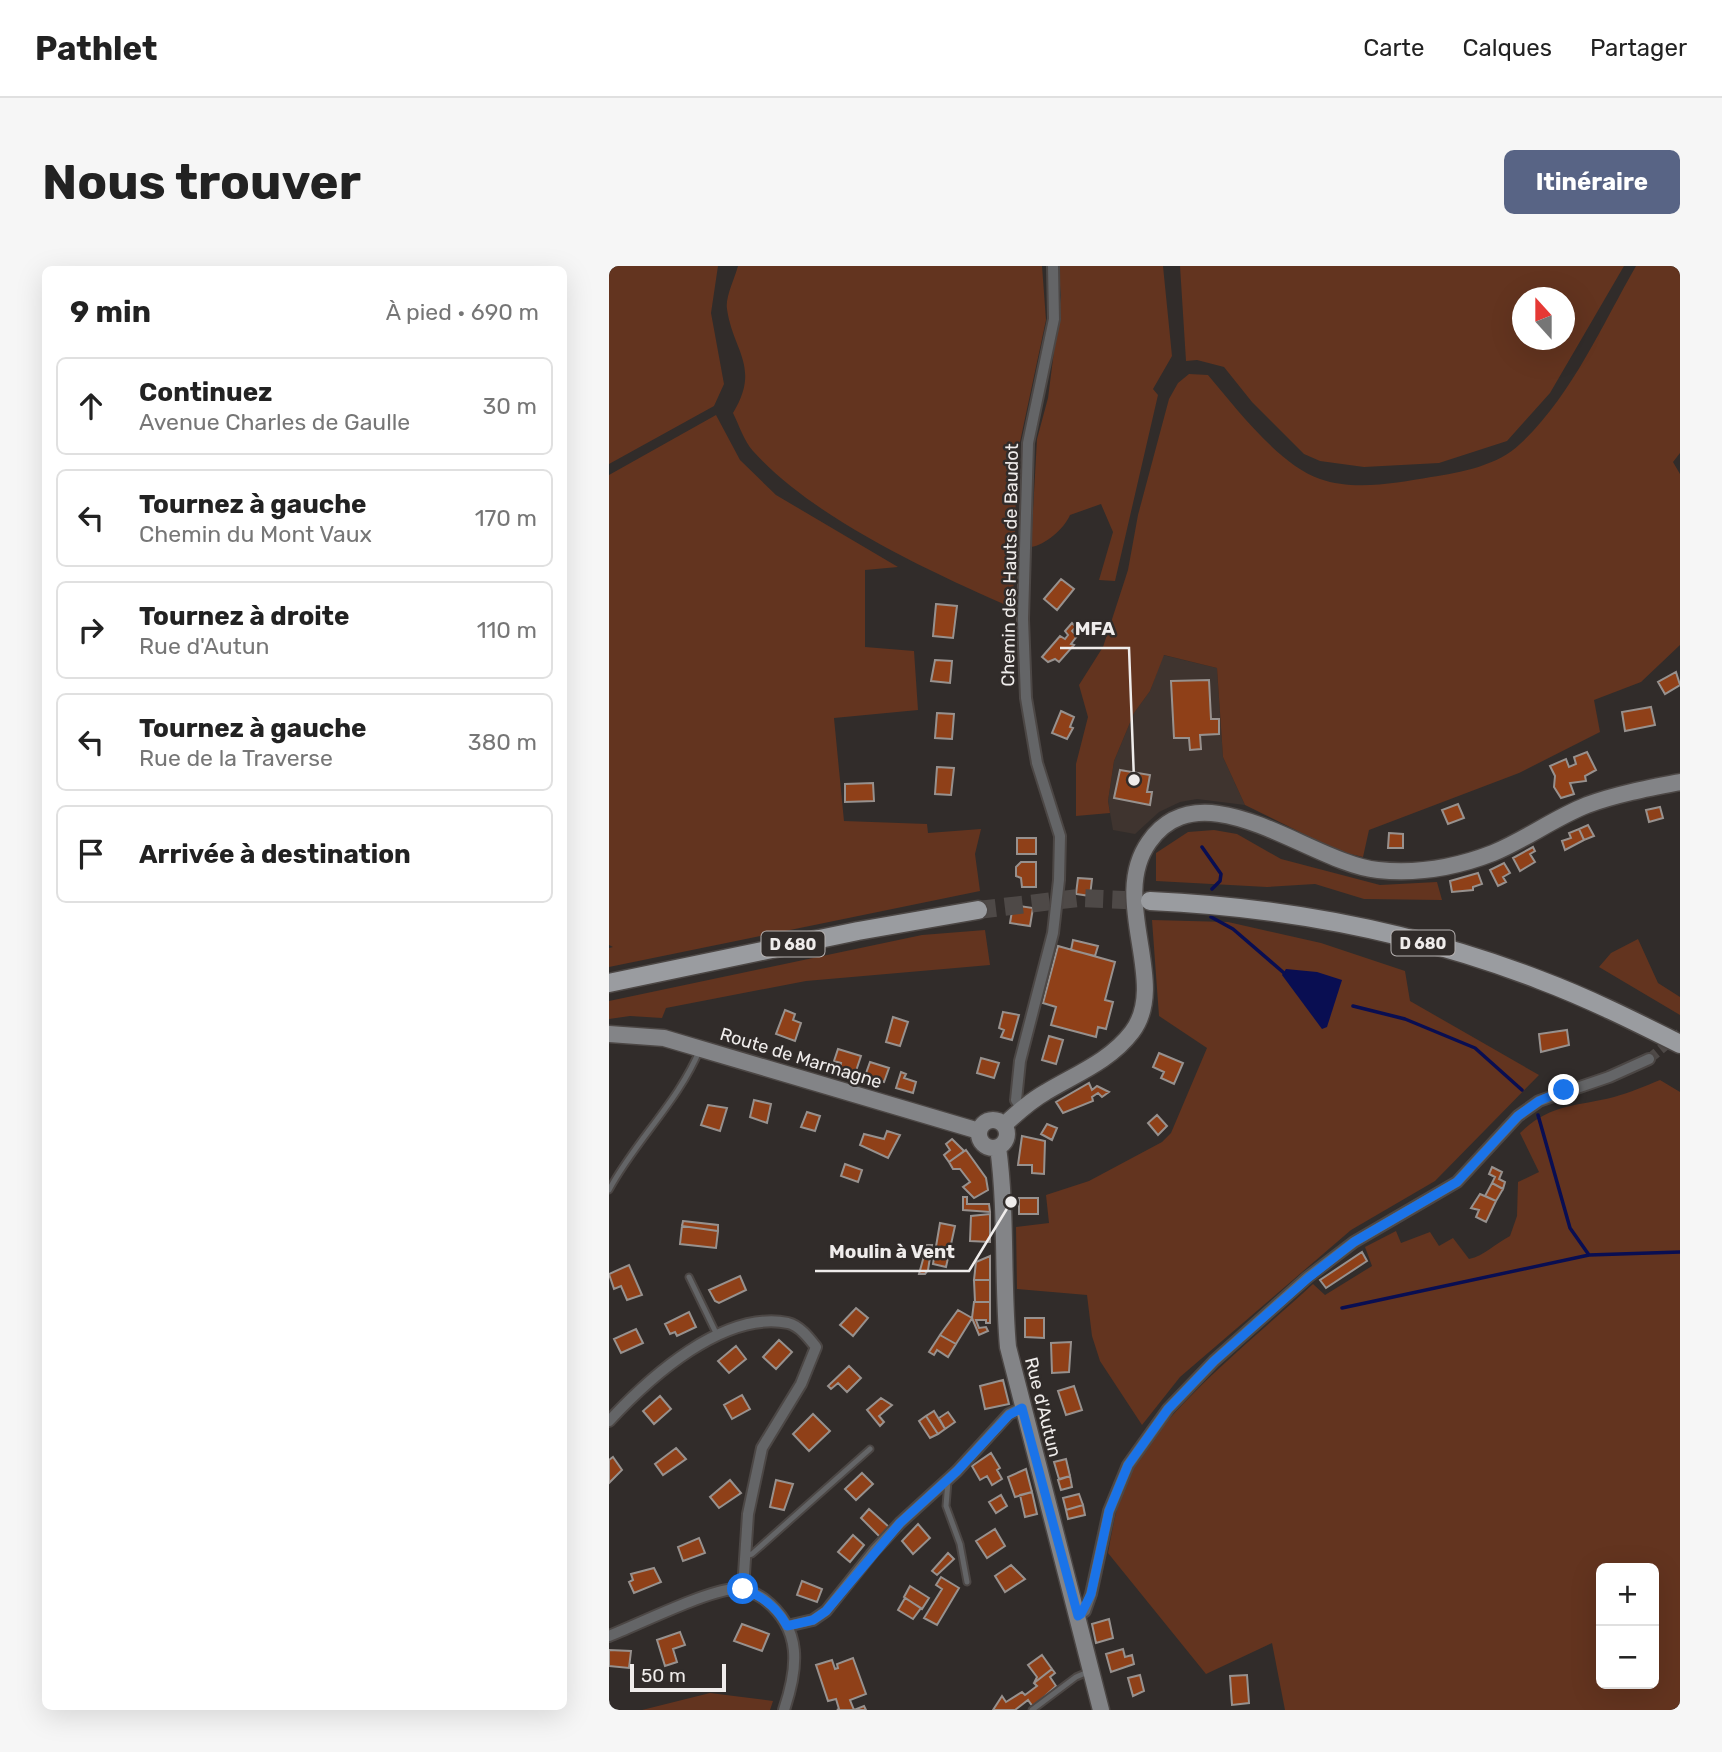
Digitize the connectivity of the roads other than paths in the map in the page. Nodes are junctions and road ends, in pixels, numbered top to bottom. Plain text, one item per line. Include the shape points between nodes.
1 (1053, 266) edge
2 (1680, 782) edge
3 (1150, 901) tunnel mouth
4 (978, 910) tunnel mouth
5 (609, 983) edge
6 (609, 1034) edge
7 (1680, 1044) edge
8 (701, 1048) junction
9 (1649, 1059) tunnel mouth
10 (1021, 1109) junction
11 (1004, 1125) junction
12 (979, 1131) junction
13 (998, 1147) junction
14 (609, 1190) edge
15 (689, 1277) dead end
16 (718, 1337) junction
17 (1022, 1408) junction
18 (609, 1420) edge
19 (870, 1449) dead end
20 (948, 1479) junction
21 (745, 1556) junction
22 (967, 1582) dead end
23 (743, 1589) junction
24 (1078, 1616) junction
25 (787, 1626) junction
26 (609, 1636) edge
27 (1091, 1671) junction
28 (784, 1710) edge
29 (1032, 1710) edge
30 (1101, 1710) edge

1 - 10 street, Chemin des Hauts de Baudot via 1054,319 1028,443 1023,619 1026,698 1037,762 1060,836 1059,880 1053,933 1020,1061 1016,1100
2 - 10 main road via 1588,805 1493,853 1414,872 1375,870 1333,859 1226,814 1191,814 1164,826 1137,862 1134,886 1144,989 1134,1030 1101,1061
3 - 7 main road, D 680 via 1254,909 1403,937 1541,980
4 - 5 main road, D 680 via 858,930
6 - 8 main road, Route de Marmagne via 643,1034
8 - 12 main road, Route de Marmagne
8 - 14 lane via 691,1072 626,1158
9 - 24 street via 1539,1101 1518,1116 1457,1182 1354,1242 1214,1361 1168,1409 1128,1465 1109,1511 1091,1594
10 - 11 main road
11 - 12 main road via 988,1121
11 - 13 main road via 1007,1137
12 - 13 main road via 982,1143
13 - 17 main road, Rue d'Autun via 1008,1348
15 - 16 lane
16 - 18 street via 644,1383
16 - 21 street via 757,1324 787,1323 816,1347 801,1384 762,1448 748,1514
17 - 20 street via 1009,1415
17 - 24 main road, Rue d'Autun
19 - 21 lane
20 - 22 lane via 946,1506
20 - 25 street via 874,1551 826,1611 813,1620
21 - 23 street
23 - 25 street via 779,1611
23 - 26 street via 710,1596
24 - 27 main road, Rue d'Autun
25 - 28 street via 796,1663
27 - 29 lane
27 - 30 main road, Rue d'Autun

